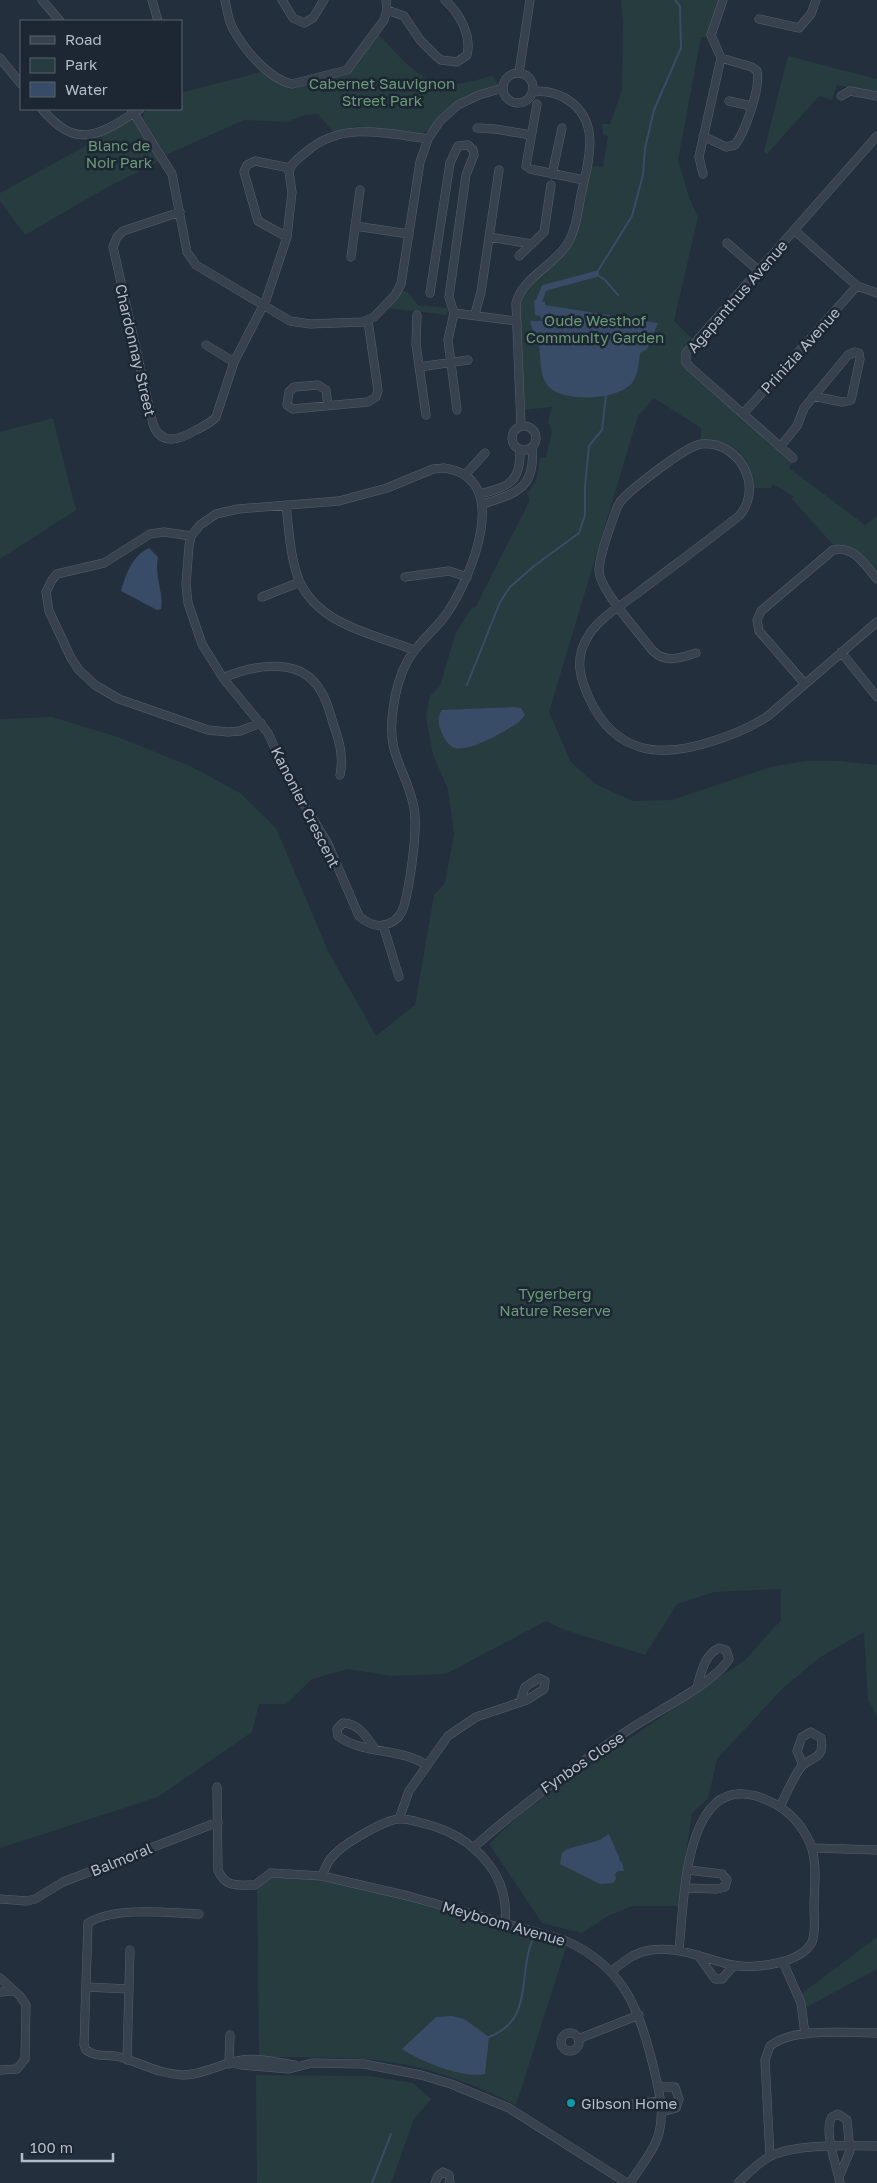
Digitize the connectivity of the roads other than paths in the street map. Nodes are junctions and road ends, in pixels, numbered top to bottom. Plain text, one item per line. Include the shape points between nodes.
1 (42, 0) edge
2 (152, 0) edge
3 (225, 0) edge
4 (282, 0) edge
5 (324, 0) edge
6 (386, 0) edge
7 (446, 0) edge
8 (530, 0) edge
9 (723, 0) edge
10 (816, 0) edge
11 (387, 10) junction
12 (759, 19) dead end
13 (59, 20) edge
14 (158, 20) edge
15 (0, 58) edge
16 (721, 58) junction
17 (519, 74) junction
18 (20, 83) edge
19 (503, 88) junction
20 (532, 92) junction
21 (841, 96) dead end
22 (877, 96) edge
23 (730, 101) dead end
24 (537, 104) dead end
25 (751, 106) junction
26 (43, 110) edge
27 (135, 110) edge
28 (477, 128) dead end
29 (562, 128) dead end
30 (531, 135) junction
31 (703, 136) junction
32 (877, 136) edge
33 (428, 139) junction
34 (290, 168) junction
35 (499, 170) dead end
36 (552, 174) junction
37 (703, 174) dead end
38 (584, 180) junction
39 (551, 185) dead end
40 (360, 190) dead end
41 (180, 212) junction
42 (355, 226) junction
43 (794, 230) junction
44 (409, 234) junction
45 (287, 237) junction
46 (489, 237) junction
47 (727, 243) dead end
48 (532, 244) junction
49 (519, 256) dead end
50 (351, 257) dead end
51 (758, 270) junction
52 (856, 286) junction
53 (430, 293) dead end
54 (877, 293) edge
55 (263, 306) junction
56 (454, 312) junction
57 (475, 314) junction
58 (417, 315) dead end
59 (368, 321) junction
60 (516, 321) junction
61 (206, 345) dead end
62 (468, 360) dead end
63 (234, 362) junction
64 (451, 362) junction
65 (419, 367) junction
66 (813, 396) junction
67 (328, 405) junction
68 (457, 410) dead end
69 (743, 414) junction
70 (426, 415) dead end
71 (521, 426) junction
72 (532, 447) junction
73 (780, 447) junction
74 (520, 449) junction
75 (485, 452) dead end
76 (793, 458) dead end
77 (465, 475) junction
78 (480, 494) junction
79 (483, 504) junction
80 (286, 505) junction
81 (191, 536) junction
82 (405, 576) dead end
83 (466, 577) junction
84 (877, 579) edge
85 (300, 582) junction
86 (262, 597) dead end
87 (619, 607) junction
88 (877, 622) edge
89 (414, 650) junction
90 (841, 652) junction
91 (696, 653) dead end
92 (223, 678) junction
93 (805, 684) junction
94 (877, 697) edge
95 (261, 723) junction
96 (340, 775) dead end
97 (383, 925) junction
98 (398, 977) dead end
99 (697, 1688) junction
100 (520, 1702) dead end
101 (374, 1748) junction
102 (426, 1765) junction
103 (803, 1765) dead end
104 (217, 1787) dead end
105 (780, 1805) junction
106 (398, 1819) junction
107 (218, 1822) junction
108 (474, 1847) junction
109 (813, 1848) junction
110 (877, 1850) edge
111 (688, 1870) junction
112 (322, 1876) junction
113 (686, 1888) junction
114 (0, 1899) edge
115 (199, 1914) dead end
116 (504, 1922) junction
117 (130, 1950) dead end
118 (679, 1950) junction
119 (698, 1955) junction
120 (783, 1962) junction
121 (734, 1965) junction
122 (612, 1971) junction
123 (0, 1978) edge
124 (86, 1987) junction
125 (129, 1989) junction
126 (14, 1991) junction
127 (0, 1992) edge
128 (638, 2015) junction
129 (877, 2033) edge
130 (805, 2034) junction
131 (230, 2035) dead end
132 (578, 2039) dead end
133 (127, 2060) junction
134 (231, 2063) junction
135 (0, 2070) edge
136 (658, 2087) junction
137 (660, 2100) junction
138 (626, 2105) dead end
139 (662, 2112) junction
140 (850, 2145) junction
141 (877, 2146) edge
142 (831, 2147) junction
143 (770, 2156) junction
144 (840, 2180) edge
145 (435, 2183) edge
146 (450, 2183) edge
147 (629, 2183) edge
148 (738, 2183) edge

1 - 13 street
2 - 14 street
3 - 11 street via 232,26 252,58 292,84 347,70 382,24
4 - 5 street via 293,18 304,22 313,18
6 - 11 street
7 - 11 street via 461,19 468,43 466,55 457,62 441,60 420,40 404,16
8 - 17 street
9 - 16 street via 711,35
10 - 12 street via 803,26 795,28
15 - 18 street
16 - 25 street via 757,71
16 - 31 street
17 - 19 street via 509,76
17 - 20 street via 530,80
19 - 20 street via 507,98 514,102 524,101
19 - 33 street via 458,105 440,121
20 - 38 street via 561,96 576,106 584,117 591,139
21 - 22 street via 850,91
23 - 25 street
24 - 30 street
25 - 31 street via 733,146 726,148
26 - 27 street via 62,129 78,135 100,132
27 - 41 street via 170,168
28 - 30 street
29 - 36 street
30 - 36 street via 526,166
31 - 37 street via 699,159
32 - 43 street, Agapanthus Avenue
33 - 34 street via 350,131 315,144
33 - 44 street via 420,162
34 - 45 street, Chardonnay Street via 292,192
34 - 45 street via 255,161 247,165 244,172 258,221
35 - 46 street
36 - 38 street
38 - 60 street via 569,241 521,292 516,303
39 - 48 street via 545,230
40 - 42 street
41 - 55 street via 187,252 193,262
41 - 63 street, Chardonnay Street via 123,231 113,247 153,424 158,434 167,439 178,439 212,421
42 - 44 street
42 - 50 street
43 - 51 street, Agapanthus Avenue
43 - 52 street
44 - 59 street via 400,288
45 - 55 street, Chardonnay Street
46 - 48 street
46 - 57 street
47 - 51 street
48 - 49 street
51 - 69 street, Agapanthus Avenue via 688,348 685,356 690,367
52 - 54 street
52 - 69 street, Prinizia Avenue
53 - 56 street via 450,163 458,146 468,144 474,155 466,175 450,287 449,297
55 - 59 street via 285,319 300,323
55 - 63 street, Chardonnay Street
56 - 57 street
56 - 64 street via 448,336
57 - 60 street
58 - 65 street
59 - 67 street via 378,390 376,397 368,402
60 - 71 street
61 - 63 street
62 - 64 street
64 - 65 street
64 - 68 street
65 - 70 street
66 - 66 street via 848,355 859,353 851,400 842,402
66 - 73 street via 797,426
67 - 67 street via 293,409 287,405 287,400 294,387 318,385 326,390
69 - 73 street, Agapanthus Avenue
71 - 72 street via 529,426 535,432 536,440
71 - 74 street via 512,437
72 - 74 street
72 - 79 street via 529,479 522,488
73 - 76 street, Agapanthus Avenue
74 - 78 street via 520,467 514,480 506,487
75 - 77 street
77 - 78 street
77 - 80 street via 453,470 433,469 363,496 327,503
78 - 79 street
79 - 83 street via 479,538
80 - 81 street via 216,514
80 - 85 street via 290,545
81 - 92 street, Kanonier Crescent via 187,565 188,603 202,644
81 - 95 street via 164,532 150,534 114,559 57,574 46,592 49,611 79,670 105,692 208,730 234,731
82 - 83 street via 449,572
83 - 89 street via 446,614
84 - 93 street via 853,553 833,550 761,611 757,620 759,631
85 - 86 street
85 - 89 street via 311,599 331,618
87 - 87 street via 743,512 750,496 749,479 740,462 724,450 707,444 689,448 620,502 599,571 603,585
87 - 91 street via 658,655 674,660
87 - 93 street via 588,635 581,653 580,672 583,685 600,717 612,730 635,745 651,750 677,751 750,728
88 - 90 street
89 - 97 street via 396,692 391,736 394,757 414,805 416,833 404,906 397,918
90 - 93 street
90 - 94 street
92 - 95 street, Kanonier Crescent
92 - 96 street via 246,670 274,667 294,669 311,679 323,695 338,736 343,764
95 - 97 street, Kanonier Crescent via 289,780 327,842 359,916 372,925
97 - 98 street
99 - 99 street, Fynbos Close via 727,1662 729,1655 726,1650 719,1648 711,1654
99 - 108 street, Fynbos Close via 533,1796
100 - 102 street via 463,1724 441,1742
101 - 101 street via 343,1739 338,1736 337,1729 343,1724 353,1726
101 - 102 street via 412,1756
102 - 106 street via 406,1796
103 - 105 street
104 - 107 street
105 - 109 street via 796,1821
105 - 111 street via 735,1794 712,1806 699,1824
106 - 108 street via 447,1830
106 - 112 street via 338,1850
107 - 112 street, Meyboom Avenue via 217,1865 220,1876 231,1885 255,1885 271,1873
107 - 114 street, Balmoral via 63,1882 35,1899
108 - 116 street via 495,1875 504,1894
109 - 110 street
109 - 120 street via 814,1935 806,1949
111 - 113 street
111 - 113 street via 722,1874 727,1880 725,1888
112 - 116 street, Meyboom Avenue
113 - 118 street
115 - 124 street via 136,1912 96,1918 88,1923
116 - 122 street, Meyboom Avenue via 574,1944
117 - 125 street
118 - 119 street
118 - 122 street via 637,1953
119 - 121 street
119 - 121 street via 715,1979 722,1979
120 - 121 street
120 - 130 street via 802,2003
122 - 128 street, Meyboom Avenue via 628,1992
123 - 126 street
124 - 125 street
124 - 133 street via 84,2045 89,2053
125 - 133 street
126 - 127 street
126 - 135 street via 26,2005 25,2059 16,2069
128 - 132 street
128 - 136 street, Meyboom Avenue
129 - 130 street
130 - 143 street via 775,2042 766,2052
131 - 134 street
133 - 134 street via 162,2072 182,2074
134 - 147 street via 289,2068 332,2063 364,2064 407,2071 451,2084 522,2115
136 - 137 street, Meyboom Avenue
136 - 139 street via 676,2087 679,2099 676,2108
137 - 138 street
137 - 139 street, Meyboom Avenue
139 - 147 street, Meyboom Avenue via 654,2146
140 - 141 street
140 - 142 street
140 - 142 street via 847,2120 838,2114 829,2120
140 - 144 street
142 - 143 street via 791,2150
142 - 144 street
143 - 148 street
145 - 146 street via 443,2172 449,2175

